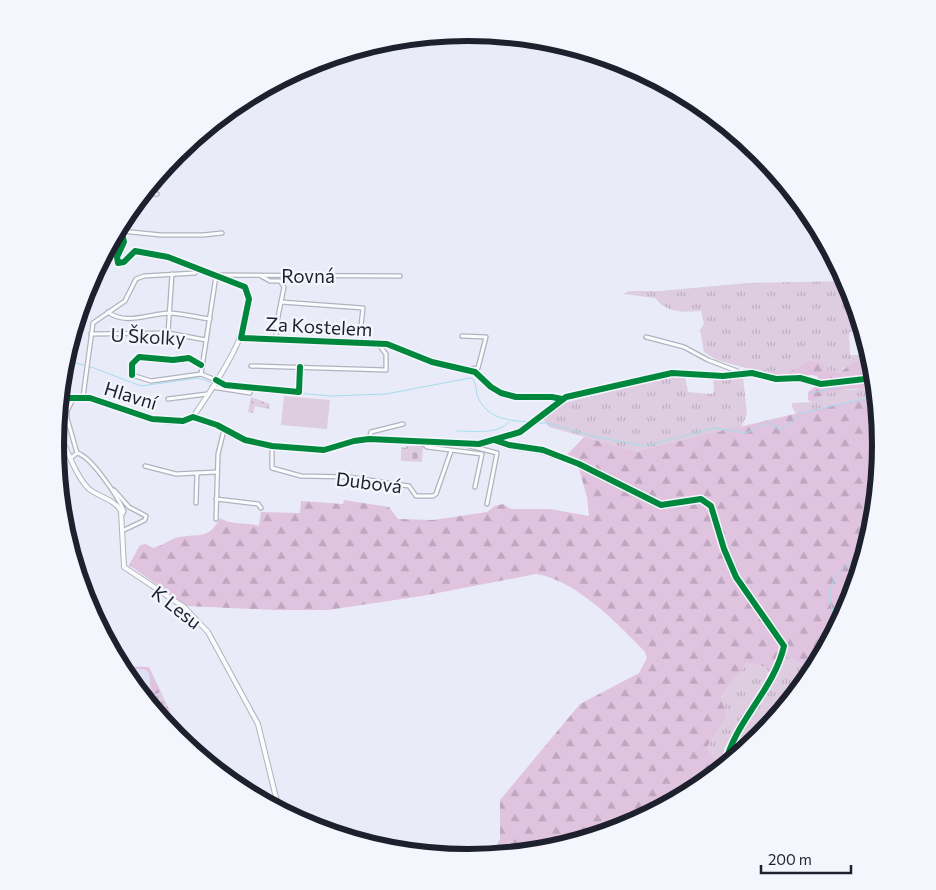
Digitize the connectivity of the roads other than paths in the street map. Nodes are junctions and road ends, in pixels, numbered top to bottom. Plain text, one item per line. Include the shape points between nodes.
1 (152, 194) edge
2 (157, 194) dead end
3 (125, 232) edge
4 (222, 233) dead end
5 (122, 237) edge
6 (197, 269) junction
7 (172, 274) junction
8 (216, 276) junction
9 (261, 276) junction
10 (400, 276) dead end
11 (281, 302) junction
12 (108, 312) junction
13 (169, 313) junction
14 (210, 319) junction
15 (91, 334) junction
16 (168, 334) junction
17 (462, 336) dead end
18 (646, 337) dead end
19 (241, 338) junction
20 (206, 340) junction
21 (276, 340) junction
22 (359, 344) junction
23 (379, 344) junction
24 (251, 366) dead end
25 (467, 369) junction
26 (201, 374) junction
27 (738, 374) junction
28 (132, 375) dead end
29 (866, 379) edge
30 (214, 384) junction
31 (250, 393) dead end
32 (207, 394) junction
33 (67, 397) edge
34 (74, 397) junction
35 (83, 397) junction
36 (168, 399) dead end
37 (562, 399) junction
38 (193, 418) junction
39 (403, 424) dead end
40 (224, 430) junction
41 (369, 439) junction
42 (494, 440) junction
43 (421, 442) junction
44 (64, 443) edge
45 (466, 445) junction
46 (272, 446) junction
47 (451, 451) junction
48 (77, 453) junction
49 (553, 456) dead end
50 (71, 458) junction
51 (145, 466) dead end
52 (76, 468) junction
53 (69, 469) dead end
54 (217, 472) junction
55 (197, 473) junction
56 (475, 487) dead end
57 (113, 490) junction
58 (216, 499) junction
59 (196, 503) dead end
60 (486, 504) dead end
61 (262, 508) dead end
62 (122, 515) junction
63 (216, 519) dead end
64 (122, 531) junction
65 (277, 801) edge

1 - 2 street
3 - 4 street via 146,235
5 - 6 street via 124,241 117,257 118,263 140,251 168,257
6 - 7 street via 195,273
6 - 8 street
7 - 12 street via 136,279 125,301
7 - 13 street
8 - 9 street, Rovná
8 - 14 street
8 - 19 street via 241,284 248,292
9 - 10 street, Rovná
9 - 11 street via 281,282 284,287
11 - 21 street
11 - 22 street via 362,307
12 - 13 street via 132,318
12 - 15 street via 96,320
13 - 14 street
13 - 16 street
14 - 20 street
15 - 16 street, U Školky
15 - 35 street
16 - 20 street, U Školky
17 - 25 street via 486,337 478,368
18 - 27 street via 692,350
19 - 21 street, Za Kostelem
19 - 30 street
20 - 26 street
21 - 22 street, Za Kostelem
22 - 23 street, Za Kostelem
23 - 24 street via 386,354 386,370
23 - 25 street, Za Kostelem via 432,362
25 - 37 street, Za Kostelem via 501,393
26 - 28 street via 150,381
26 - 30 street
27 - 29 street via 799,378 818,384
27 - 37 street via 719,376 672,372
30 - 31 street
30 - 32 street
32 - 36 street
32 - 38 street
33 - 34 street, Hlavní
34 - 35 street, Hlavní
34 - 48 street via 67,418
35 - 38 street, Hlavní via 152,418 183,421
37 - 42 street, Hlavní via 520,432
38 - 40 street, Hlavní
39 - 41 street via 371,432
40 - 46 street, Hlavní via 245,440
40 - 54 street
41 - 43 street, Hlavní
41 - 46 street, Hlavní via 324,450
42 - 45 street, Hlavní
42 - 49 street via 543,450
43 - 45 street, Hlavní
43 - 47 street via 428,447
44 - 50 street
45 - 60 street via 497,453
46 - 47 street, Dubová via 272,468 301,476 349,477 409,486 416,496 436,494
47 - 56 street via 482,454
48 - 50 street
48 - 57 street via 87,458
50 - 52 street
51 - 55 street via 176,474
52 - 53 street
52 - 62 street via 84,484 115,504
54 - 55 street
54 - 58 street
55 - 59 street
57 - 62 street via 124,511
57 - 64 street via 129,507 146,516 145,520
58 - 61 street via 258,504
58 - 63 street
62 - 64 street, K Lesu
64 - 65 street, K Lesu via 123,563 127,570 184,607 203,624 214,641 258,724

